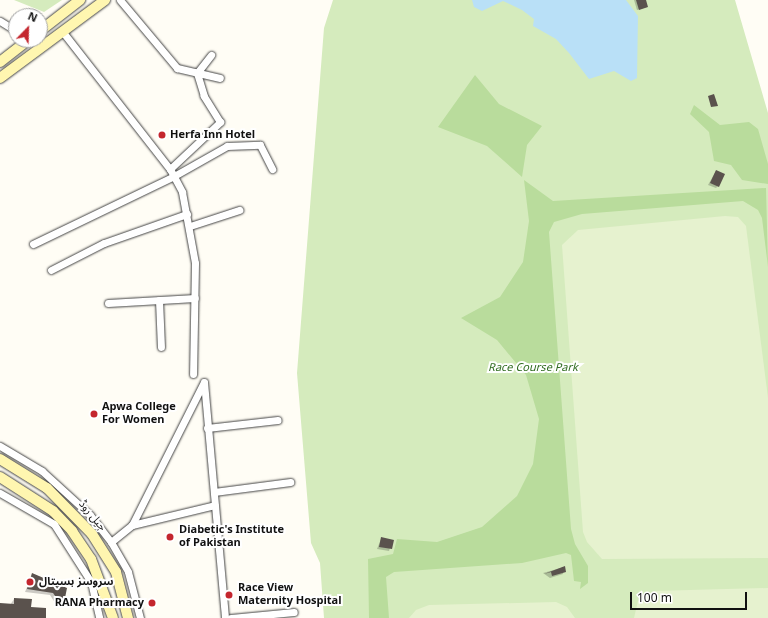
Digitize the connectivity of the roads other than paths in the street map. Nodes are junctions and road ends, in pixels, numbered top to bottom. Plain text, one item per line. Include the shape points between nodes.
1 (80, 0) edge
2 (105, 0) edge
3 (120, 0) edge
4 (48, 25) edge
5 (62, 31) junction
6 (17, 48) edge
7 (211, 55) dead end
8 (0, 62) edge
9 (197, 73) junction
10 (0, 78) edge
11 (220, 78) dead end
12 (170, 169) junction
13 (272, 169) dead end
14 (174, 176) junction
15 (239, 210) dead end
16 (186, 214) junction
17 (190, 226) junction
18 (33, 244) dead end
19 (51, 270) dead end
20 (195, 298) junction
21 (159, 300) junction
22 (108, 303) dead end
23 (161, 347) dead end
24 (193, 374) dead end
25 (278, 420) dead end
26 (207, 428) junction
27 (0, 446) edge
28 (0, 459) edge
29 (0, 477) edge
30 (290, 482) dead end
31 (214, 492) junction
32 (0, 494) edge
33 (215, 505) junction
34 (132, 524) junction
35 (111, 542) junction
36 (294, 612) dead end
37 (99, 618) edge
38 (113, 618) edge
39 (128, 618) edge
40 (140, 618) edge
41 (225, 618) edge
42 (231, 618) edge

1 - 4 main road
2 - 5 main road
3 - 9 street via 177,68
5 - 10 main road
5 - 12 street
6 - 8 main road
7 - 9 street
9 - 11 street
9 - 12 street via 204,96 220,122
12 - 14 street
13 - 14 street via 260,145 227,146
14 - 16 street
14 - 18 street
15 - 17 street
16 - 17 street
16 - 19 street via 104,243
17 - 20 street
20 - 21 street
20 - 24 street
21 - 22 street
21 - 23 street
25 - 26 street
26 - 31 street
26 - 34 street via 204,382
27 - 35 street via 68,491
28 - 39 main road, جیل روڈ via 47,488 88,528 116,572
29 - 38 main road via 53,511 72,531 94,566
30 - 31 street
31 - 33 street
32 - 37 street via 54,524 91,582
33 - 34 street
33 - 41 street
34 - 35 street
35 - 40 street via 128,572
36 - 42 street

